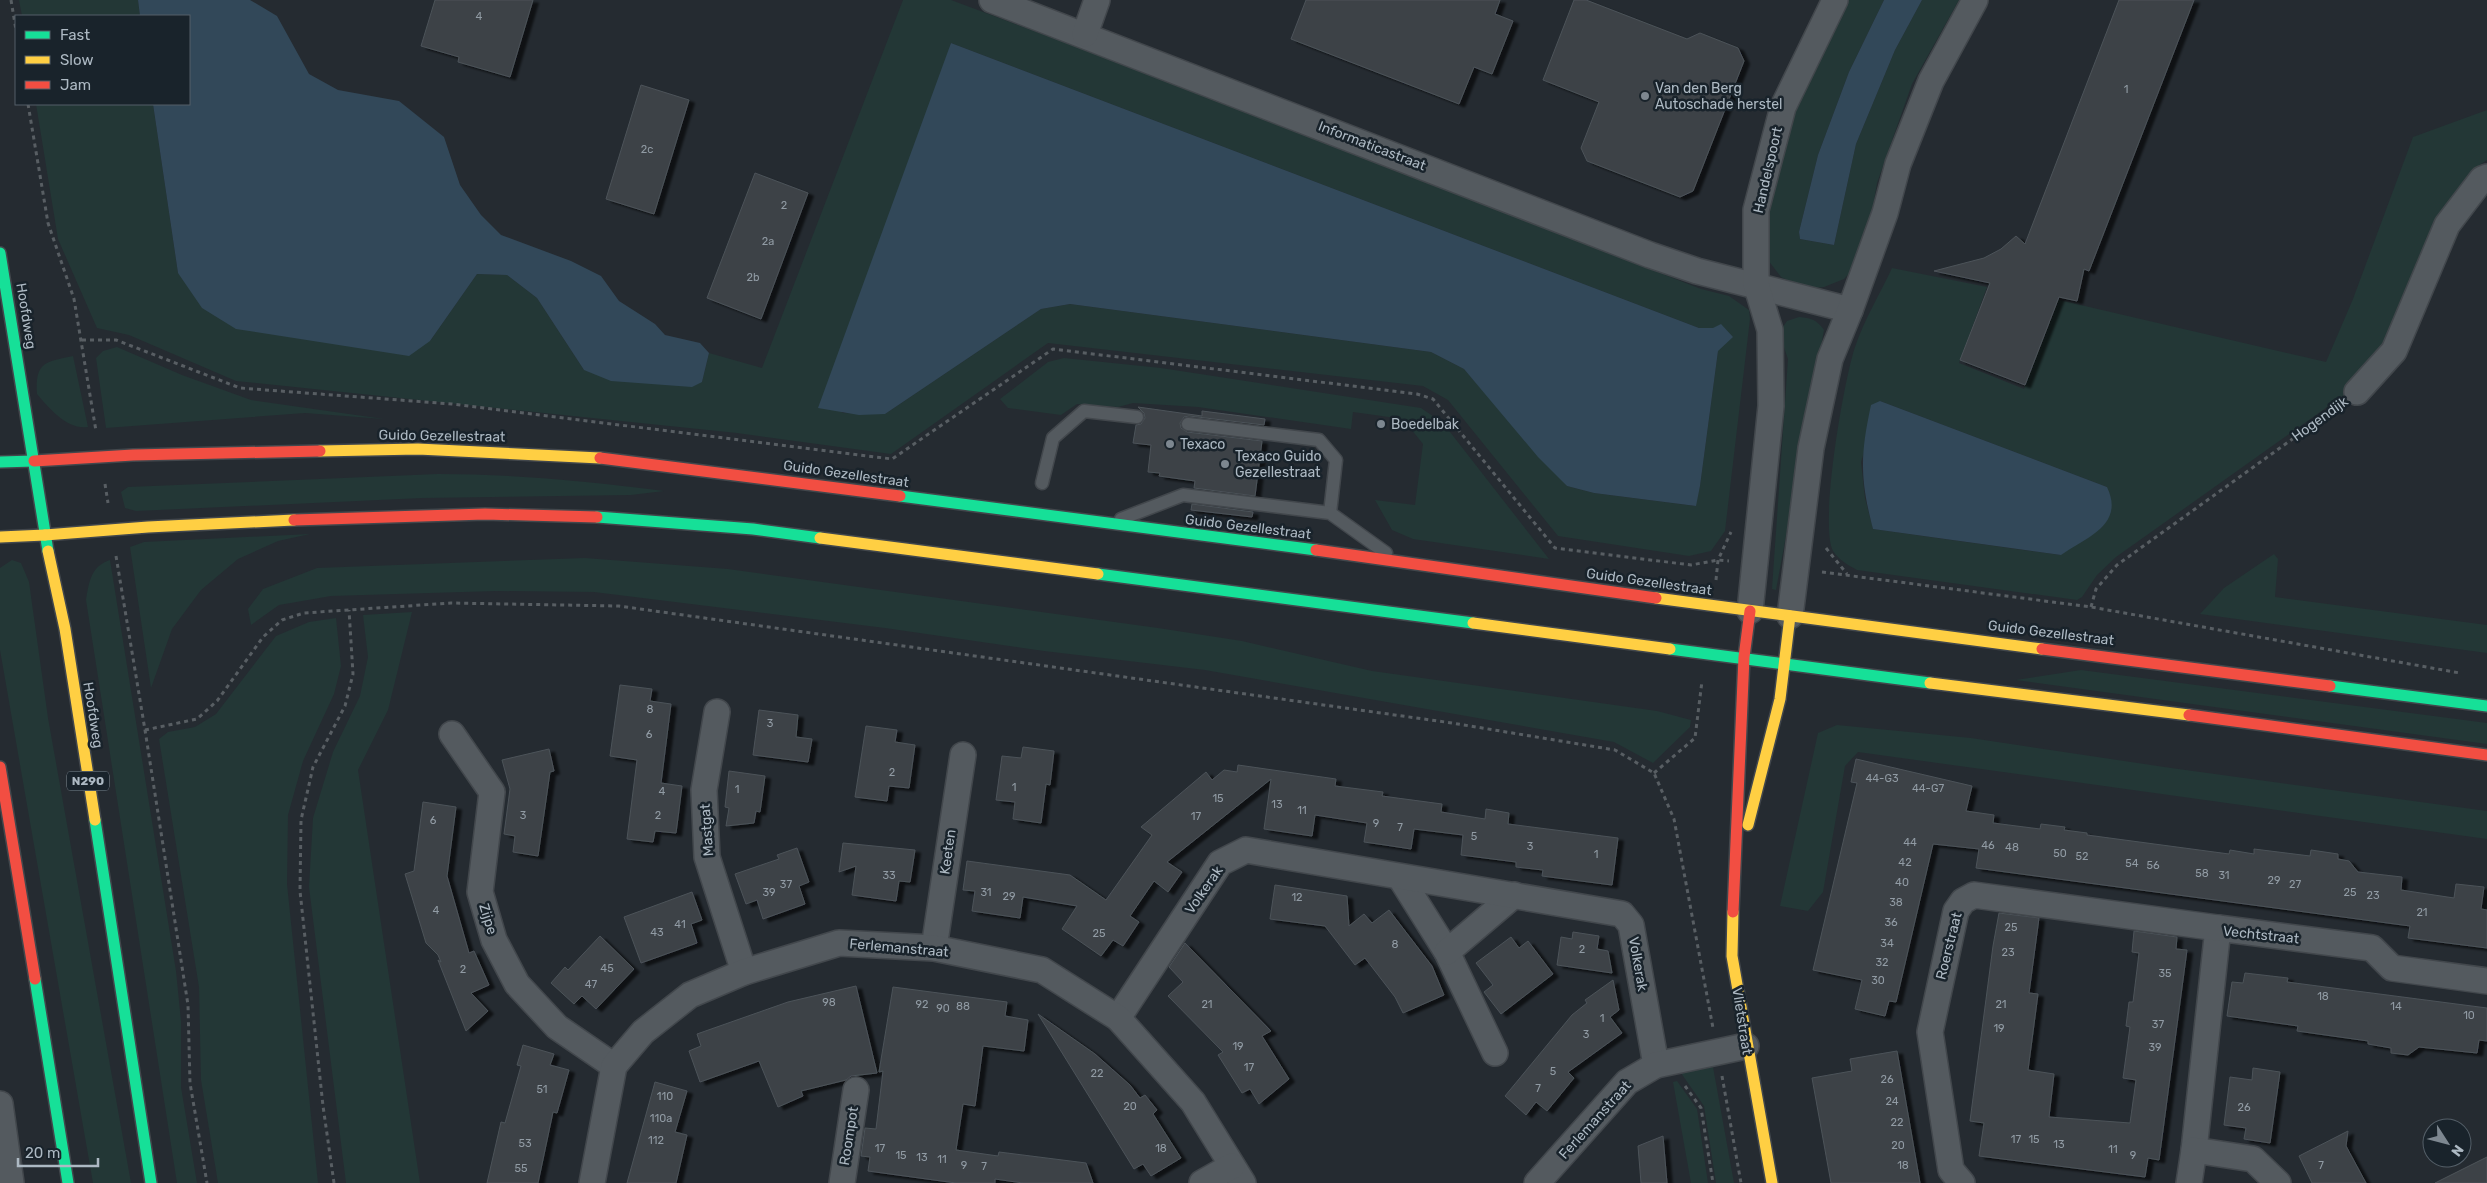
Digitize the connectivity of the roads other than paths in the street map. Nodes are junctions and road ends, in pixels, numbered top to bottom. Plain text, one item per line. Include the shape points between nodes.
1 (992, 0) edge
2 (1097, 0) edge
3 (1835, 0) edge
4 (1976, 0) edge
5 (1085, 34) junction
6 (2487, 177) edge
7 (0, 253) edge
8 (1756, 284) junction
9 (1850, 310) junction
10 (2356, 392) road end
11 (1137, 417) dead end
12 (1188, 424) dead end
13 (34, 461) junction
14 (0, 462) edge
15 (1042, 483) dead end
16 (1330, 513) junction
17 (1109, 524) junction
18 (45, 535) junction
19 (0, 537) edge
20 (1398, 561) junction
21 (1750, 611) junction
22 (1790, 616) junction
23 (1744, 657) junction
24 (1784, 663) junction
25 (2487, 706) edge
26 (717, 712) dead end
27 (452, 734) dead end
28 (962, 755) dead end
29 (2487, 755) edge
30 (0, 767) edge
31 (1400, 877) junction
32 (1733, 884) junction
33 (1514, 895) junction
34 (2218, 928) junction
35 (934, 948) junction
36 (1447, 952) junction
37 (744, 972) junction
38 (2487, 981) edge
39 (1118, 1018) junction
40 (1746, 1046) junction
41 (1495, 1053) dead end
42 (1662, 1064) junction
43 (614, 1066) junction
44 (856, 1090) dead end
45 (0, 1104) edge
46 (2194, 1150) junction
47 (1765, 1157) junction
48 (1237, 1174) edge
49 (11, 1183) edge
50 (68, 1183) edge
51 (151, 1183) edge
52 (592, 1183) edge
53 (842, 1183) edge
54 (1202, 1183) edge
55 (1537, 1183) edge
56 (1768, 1183) edge
57 (1772, 1183) edge
58 (1962, 1183) edge
59 (2189, 1183) edge
60 (2278, 1183) edge

1 - 5 street, Informaticastraat
2 - 5 street
3 - 8 street, Handelspoort via 1783,107 1756,210
4 - 9 street via 1931,81 1898,164 1885,213
5 - 8 street, Informaticastraat via 1650,255 1697,271
6 - 10 street, Hogendijk via 2482,179 2447,225 2394,351
7 - 13 main road, Hoofdweg
8 - 9 street
8 - 21 street via 1770,330 1770,406
9 - 22 street via 1830,359 1811,448
11 - 15 lane via 1084,411 1053,438
12 - 16 lane via 1319,440 1336,460
13 - 14 main road, Guido Gezellestraat
13 - 17 main road, Guido Gezellestraat via 418,449 595,457
13 - 18 main road, Hoofdweg / N290
16 - 17 lane via 1183,495
16 - 20 lane
17 - 20 main road, Guido Gezellestraat
18 - 19 main road
18 - 23 main road via 342,518 484,514 642,520 803,535
18 - 51 main road, Hoofdweg / N290 via 65,629
20 - 21 main road, Guido Gezellestraat
21 - 22 main road, Guido Gezellestraat
21 - 23 main road, Vlietstraat
22 - 24 main road, Vlietstraat
22 - 25 main road, Guido Gezellestraat
23 - 24 main road
23 - 32 main road, Vlietstraat
24 - 29 main road
24 - 32 main road, Vlietstraat via 1780,699
26 - 37 street, Mastgat via 704,790 707,857
27 - 43 street, Zijpe via 492,792 480,892 494,940 517,984 557,1027
28 - 35 street, Keeten
30 - 50 main road
31 - 33 street, Volkerak
31 - 36 street
31 - 39 street, Volkerak via 1246,850 1220,863
32 - 40 main road, Vlietstraat via 1732,956
33 - 36 street
33 - 42 street, Volkerak via 1622,914 1631,925
34 - 38 street, Vechtstraat via 2372,948 2392,968
34 - 46 street, Vechtstraat
34 - 58 street, Roerstraat via 1974,895 1963,901 1956,912 1930,1032 1951,1170
35 - 37 street, Ferlemanstraat via 839,943
35 - 39 street, Ferlemanstraat via 1042,970
36 - 41 street
37 - 43 street, Ferlemanstraat via 690,995 643,1032
39 - 48 street, Ferlemanstraat via 1194,1102
40 - 42 street, Ferlemanstraat
40 - 47 main road, Vlietstraat
42 - 55 street, Ferlemanstraat via 1627,1082
43 - 52 street, Ferlemanstraat
44 - 53 street, Roompot
45 - 49 street
46 - 59 street
46 - 60 street via 2253,1159
47 - 56 main road, Vlietstraat
47 - 57 main road, Vlietstraat
48 - 54 street

